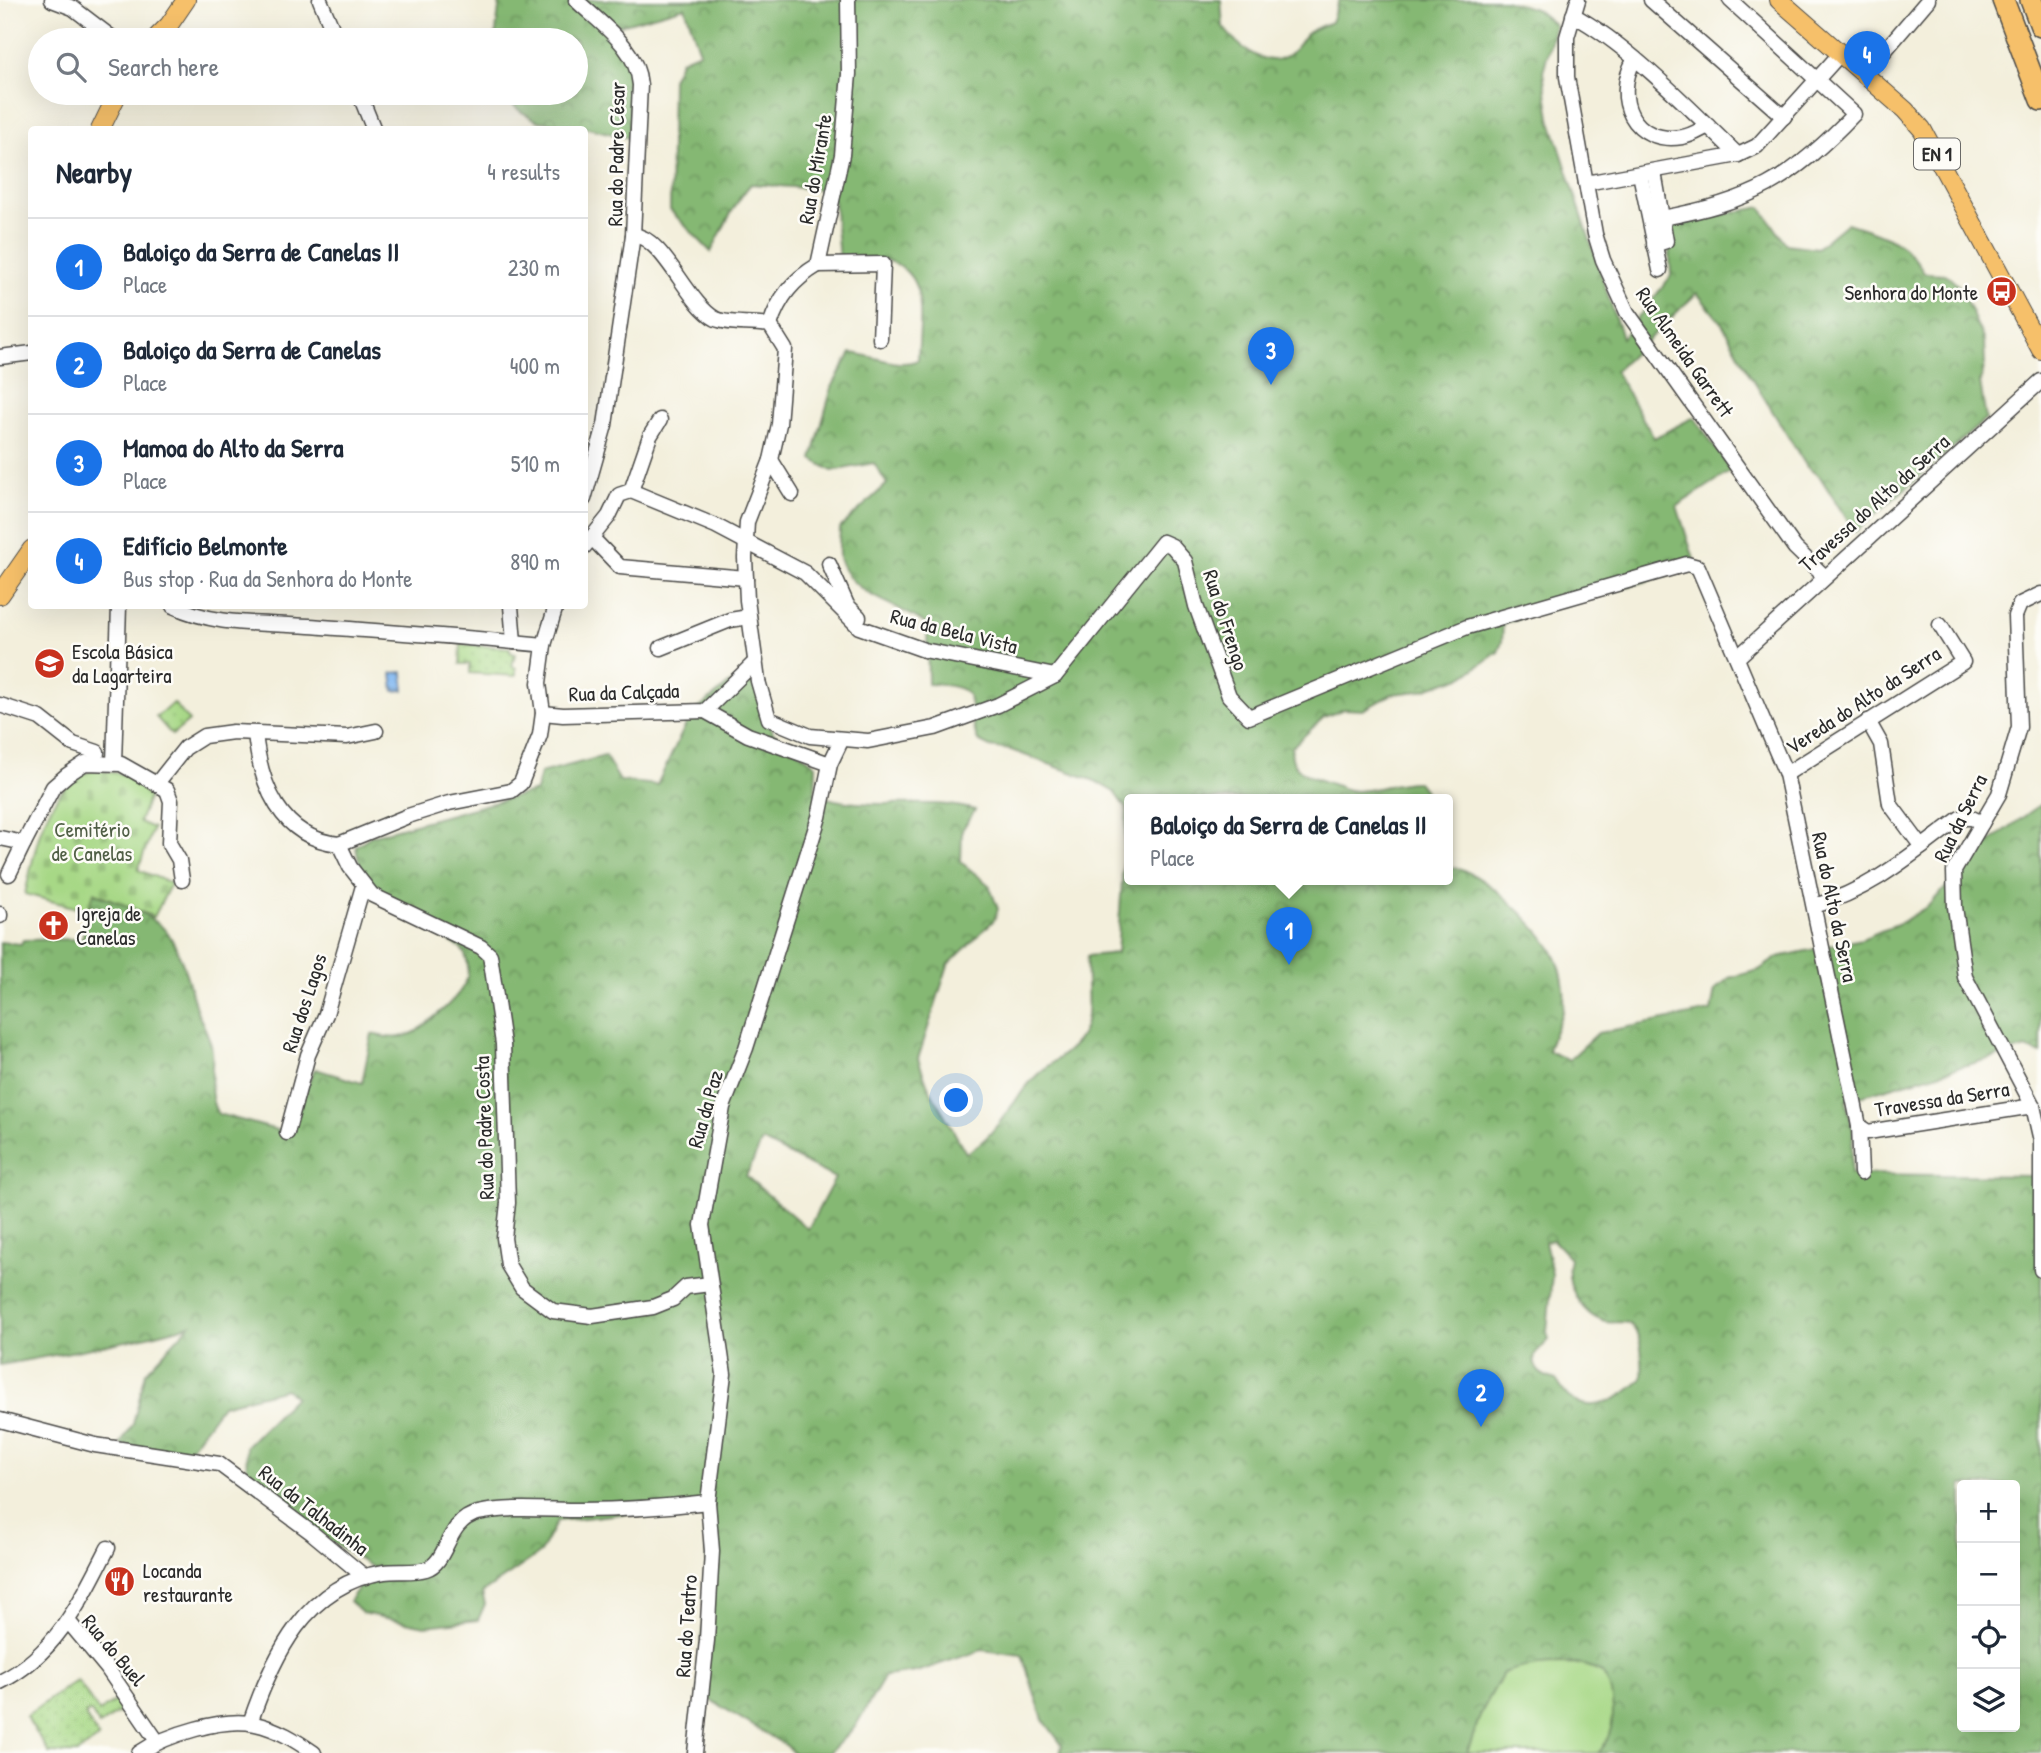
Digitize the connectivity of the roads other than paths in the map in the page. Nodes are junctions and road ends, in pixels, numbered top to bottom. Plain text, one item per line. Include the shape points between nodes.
1 (52, 0) edge
2 (186, 0) edge
3 (320, 0) edge
4 (576, 0) edge
5 (848, 0) edge
6 (1651, 0) edge
7 (1730, 0) edge
8 (1779, 0) edge
9 (1928, 0) edge
10 (2003, 0) edge
11 (2031, 0) edge
12 (1575, 4) edge
13 (2041, 26) edge
14 (100, 28) edge
15 (164, 28) edge
16 (332, 28) edge
17 (1840, 54) junction
18 (1634, 61) junction
19 (1864, 75) junction
20 (1817, 80) junction
21 (2041, 100) edge
22 (112, 105) edge
23 (364, 105) edge
24 (1784, 117) junction
25 (102, 126) edge
26 (372, 126) edge
27 (1708, 126) junction
28 (1738, 155) junction
29 (1647, 173) junction
30 (1586, 183) junction
31 (1662, 218) junction
32 (633, 235) junction
33 (1654, 245) junction
34 (818, 265) junction
35 (1660, 270) dead end
36 (770, 325) junction
37 (880, 339) dead end
38 (2041, 350) edge
39 (28, 354) edge
40 (0, 357) edge
41 (2041, 381) edge
42 (660, 420) dead end
43 (771, 460) junction
44 (588, 486) edge
45 (631, 491) junction
46 (792, 494) dead end
47 (589, 543) edge
48 (746, 544) junction
49 (28, 555) edge
50 (829, 564) dead end
51 (1824, 576) junction
52 (746, 578) junction
53 (2041, 594) edge
54 (0, 595) edge
55 (119, 609) edge
56 (180, 609) edge
57 (511, 609) edge
58 (555, 609) edge
59 (749, 617) junction
60 (1940, 625) dead end
61 (879, 634) junction
62 (514, 642) junction
63 (544, 645) junction
64 (661, 648) dead end
65 (1737, 658) junction
66 (755, 661) junction
67 (1055, 676) junction
68 (0, 705) edge
69 (705, 711) junction
70 (543, 713) junction
71 (1868, 721) junction
72 (376, 731) dead end
73 (255, 733) junction
74 (841, 741) junction
75 (96, 762) junction
76 (114, 763) junction
77 (830, 764) junction
78 (1786, 774) junction
79 (158, 782) junction
80 (1982, 823) junction
81 (0, 838) edge
82 (24, 843) junction
83 (339, 844) junction
84 (1922, 847) junction
85 (9, 874) dead end
86 (182, 880) dead end
87 (363, 886) junction
88 (1814, 906) junction
89 (2033, 1106) junction
90 (1858, 1126) junction
91 (287, 1133) dead end
92 (1861, 1173) dead end
93 (2041, 1270) edge
94 (710, 1283) junction
95 (0, 1420) edge
96 (708, 1502) junction
97 (108, 1548) dead end
98 (365, 1577) junction
99 (68, 1621) junction
100 (0, 1682) edge
101 (250, 1723) junction
102 (157, 1741) junction
103 (139, 1753) edge
104 (314, 1753) edge
105 (695, 1753) edge

1 - 14 street via 80,12
2 - 15 main road
3 - 16 street
4 - 32 street, Rua do Padre César via 622,43 638,69
5 - 34 street, Rua do Mirante via 849,74 842,155
6 - 24 street
7 - 20 street
8 - 17 main road, EN 1
9 - 19 street
10 - 21 highway
11 - 13 highway
12 - 18 street
12 - 30 street, Rua Almeida Garrett via 1567,37 1567,77
17 - 19 main road, EN 1
17 - 20 street
18 - 27 street
18 - 27 street via 1626,78 1625,97 1628,113 1637,123 1651,132 1682,137
19 - 38 main road, EN 1 via 1922,129
20 - 24 street
20 - 31 street via 1854,114 1823,146 1791,173 1748,197
22 - 25 main road
23 - 26 street
24 - 28 street via 1757,146
27 - 28 street
28 - 29 street
29 - 30 street
29 - 31 street
29 - 33 street
30 - 51 street, Rua Almeida Garrett via 1603,260 1628,312 1795,548
31 - 33 street via 1666,241
32 - 36 street, Rua do Padre César via 653,245 706,313 719,321
32 - 44 street via 606,425
33 - 35 street
34 - 36 street via 797,277 777,303
34 - 37 street via 883,264
36 - 43 street via 785,349
39 - 40 street
41 - 51 street, Travessa do Alto da Serra
42 - 45 street
43 - 46 street
43 - 48 street via 747,522
45 - 47 street via 619,495
45 - 48 street, Rua da Bela Vista via 716,526
47 - 52 street via 620,566
48 - 52 street
48 - 61 street, Rua da Bela Vista via 805,573 859,627
49 - 54 main road
50 - 61 street via 847,605
51 - 65 street, Travessa do Alto da Serra
52 - 59 street
53 - 80 street, Rua da Serra via 2020,604 2015,616 2019,727 1999,794
55 - 76 street
56 - 62 street via 222,622
57 - 62 street
58 - 63 street, Rua da Calçada
59 - 64 street
59 - 66 street, Rua do Frengo
60 - 71 street, Vereda do Alto da Serra via 1963,662
61 - 67 street, Rua da Bela Vista via 924,650
62 - 63 street
63 - 70 street, Rua da Calçada via 538,693
65 - 67 street, Rua do Frengo via 1698,568 1687,564 1467,627 1249,717 1230,696 1185,561 1163,542
65 - 78 street, Rua do Alto da Serra
66 - 69 street, Rua da Calçada
66 - 74 street, Rua do Frengo via 769,719 810,736
67 - 74 street, Rua do Frengo via 998,705 935,728 868,741
68 - 75 street via 40,718 73,744 97,752
69 - 70 street, Rua da Calçada
69 - 77 street via 748,735
70 - 83 street via 532,762 511,791 449,803
71 - 78 street, Vereda do Alto da Serra
71 - 84 street via 1881,744 1890,804
72 - 73 street via 347,737
73 - 79 street via 219,733 193,741
73 - 83 street via 261,778 276,808 322,842
74 - 77 street, Rua da Paz
75 - 76 street
75 - 82 street via 85,763 54,786
76 - 79 street
77 - 94 street, Rua da Paz via 819,817 723,1107 702,1224
78 - 88 street, Rua do Alto da Serra
79 - 86 street via 171,801 169,843 179,860
80 - 84 street via 1960,818
80 - 89 street, Rua da Serra via 1954,871 1965,977
81 - 82 street
82 - 85 street
83 - 87 street, Rua do Padre Costa
84 - 88 street via 1871,885
87 - 91 street, Rua dos Lagos via 326,1014 307,1055
87 - 94 street, Rua do Padre Costa via 372,895 490,955 503,1044 508,1203 504,1238 509,1265 522,1288 553,1311 592,1316 653,1307 673,1299 686,1287
88 - 90 street, Rua do Alto da Serra
89 - 90 street, Travessa da Serra via 1868,1132
89 - 93 street, Rua da Serra via 2041,1141
90 - 92 street, Rua do Alto da Serra
94 - 96 street, Rua da Paz via 723,1374
95 - 98 street, Rua da Talhadinha via 95,1445 219,1464
96 - 98 street, Rua da Talhadinha via 476,1514 454,1528 438,1562 429,1569
96 - 105 street, Rua do Teatro via 712,1551
97 - 99 street
98 - 101 street via 324,1597 303,1616 279,1650
99 - 100 street, Rua do Buel via 44,1650
99 - 102 street, Rua do Buel
101 - 102 street via 190,1730
101 - 104 street via 285,1733
102 - 103 street

